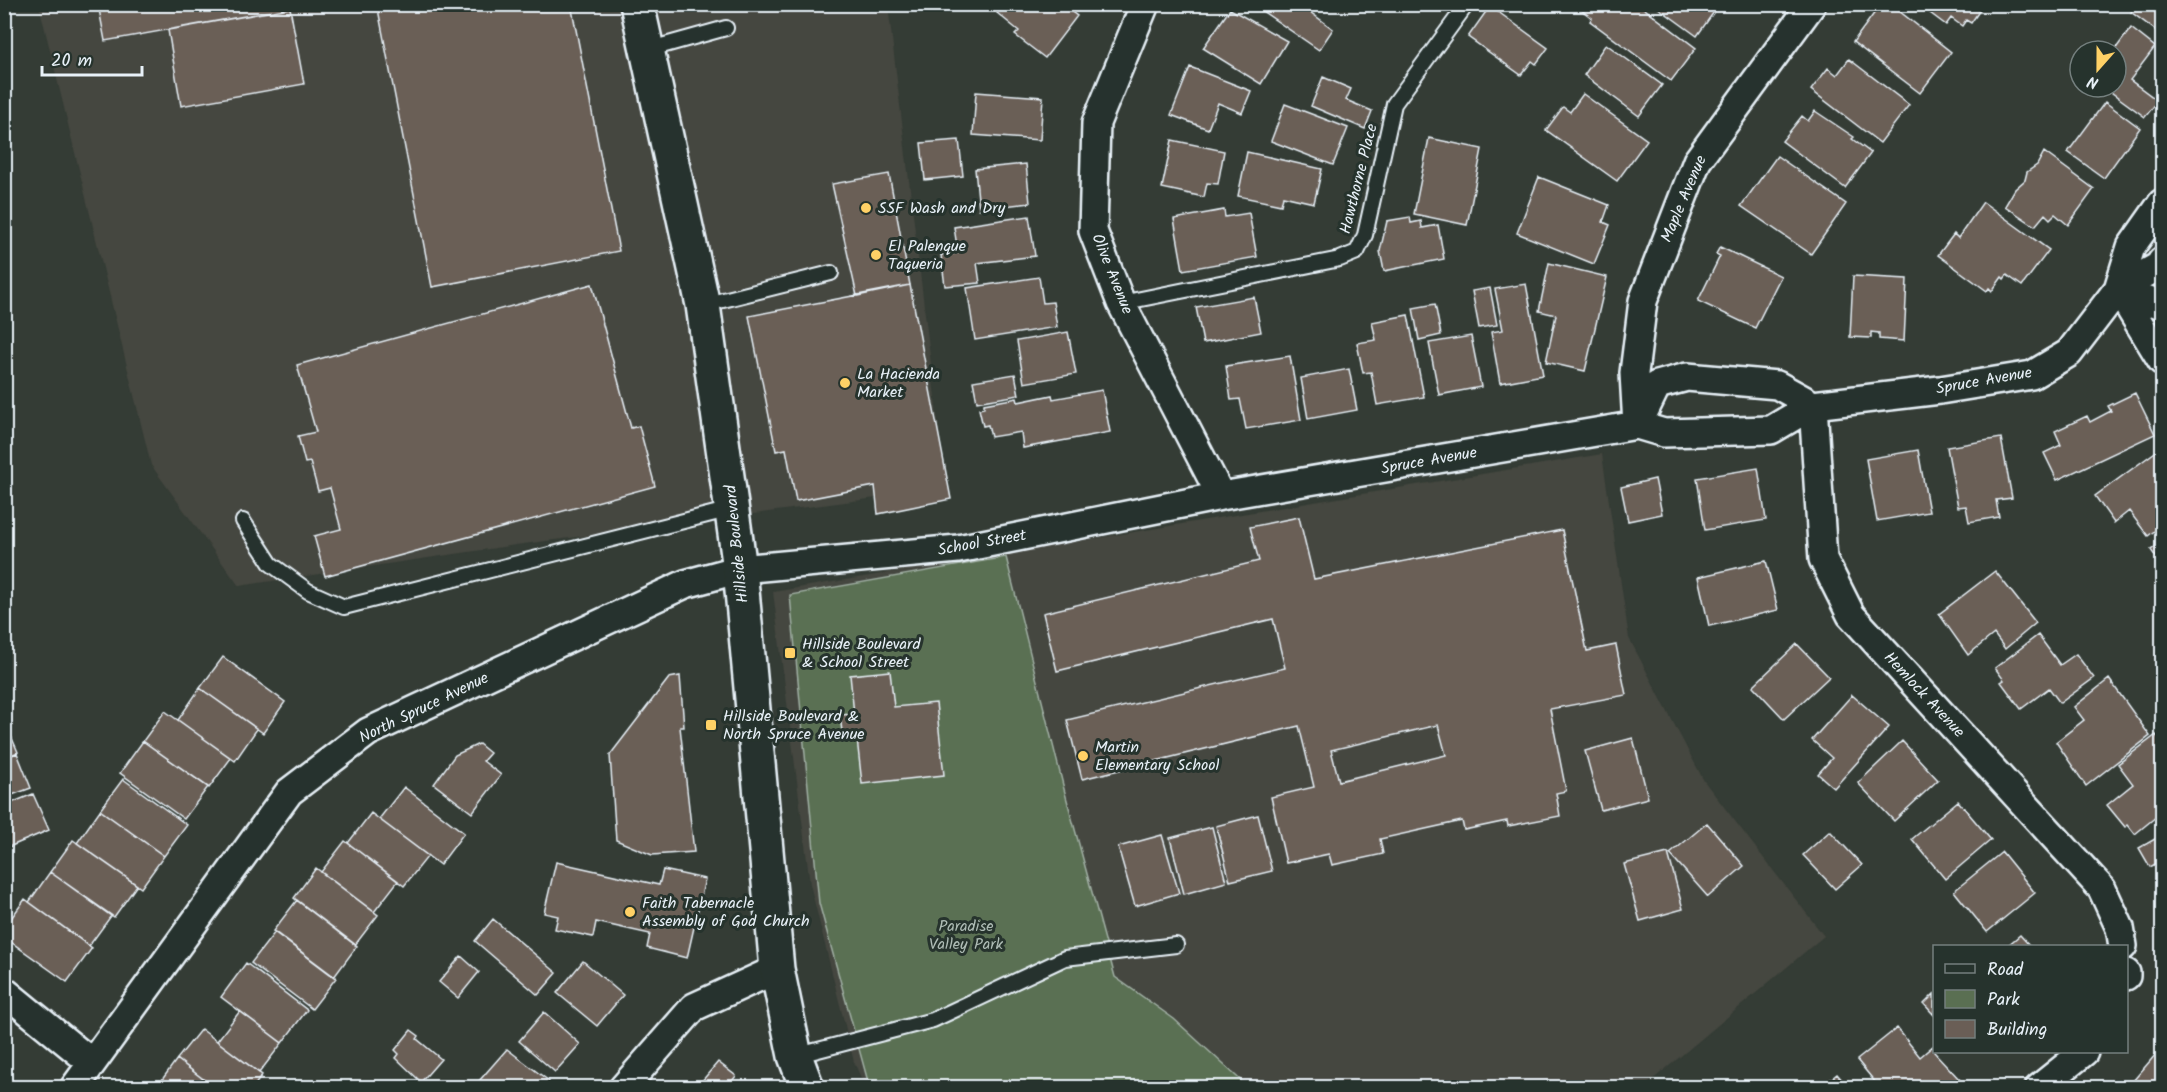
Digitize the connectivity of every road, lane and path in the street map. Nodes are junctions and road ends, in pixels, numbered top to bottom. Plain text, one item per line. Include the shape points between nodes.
1 (637, 4) edge
2 (1145, 4) edge
3 (1467, 4) edge
4 (1812, 4) edge
5 (726, 28) dead end
6 (645, 50) junction
7 (2163, 203) edge
8 (2163, 261) edge
9 (831, 273) dead end
10 (2118, 289) junction
11 (1121, 303) junction
12 (703, 305) junction
13 (2163, 305) edge
14 (2163, 361) edge
15 (1813, 405) junction
16 (1637, 425) junction
17 (1221, 496) junction
18 (733, 508) junction
19 (243, 521) dead end
20 (740, 569) junction
21 (1176, 945) dead end
22 (2123, 945) edge
23 (777, 969) junction
24 (4, 991) edge
25 (2083, 1053) edge
26 (795, 1056) junction
27 (92, 1063) junction
28 (74, 1088) edge
29 (623, 1088) edge
30 (807, 1088) edge
31 (2039, 1088) edge

1 - 6 street, Hillside Boulevard
2 - 11 street, Olive Avenue via 1096,123 1093,231
3 - 11 lane, Hawthorne Place via 1394,104 1365,235 1357,252 1340,259
4 - 16 street, Maple Avenue via 1697,161 1643,301 1634,373
5 - 6 lane
6 - 12 street, Hillside Boulevard
7 - 10 street, Spruce Avenue via 2131,247
8 - 10 street, Spruce Avenue
9 - 12 lane
10 - 13 street
10 - 14 street
10 - 15 street, Spruce Avenue via 2069,353 2032,375
11 - 17 street, Olive Avenue
12 - 18 street, Hillside Boulevard
15 - 16 street, Spruce Avenue via 1771,430 1664,433
15 - 16 street via 1777,385 1687,377 1657,385
15 - 22 street, Hemlock Avenue via 1823,560 1851,615 2102,889 2120,928
16 - 17 street, Spruce Avenue
17 - 20 street, School Street via 958,549
18 - 19 lane via 344,607 308,591 271,564
18 - 20 street, Hillside Boulevard
20 - 23 street, Hillside Boulevard
20 - 27 street, North Spruce Avenue via 685,584 368,732 307,778 289,792
21 - 26 lane via 1065,958 933,1020
23 - 26 street, Hillside Boulevard
23 - 29 street via 694,1007
24 - 27 street
25 - 31 street
26 - 30 street, Hillside Boulevard
27 - 28 street, North Spruce Avenue

